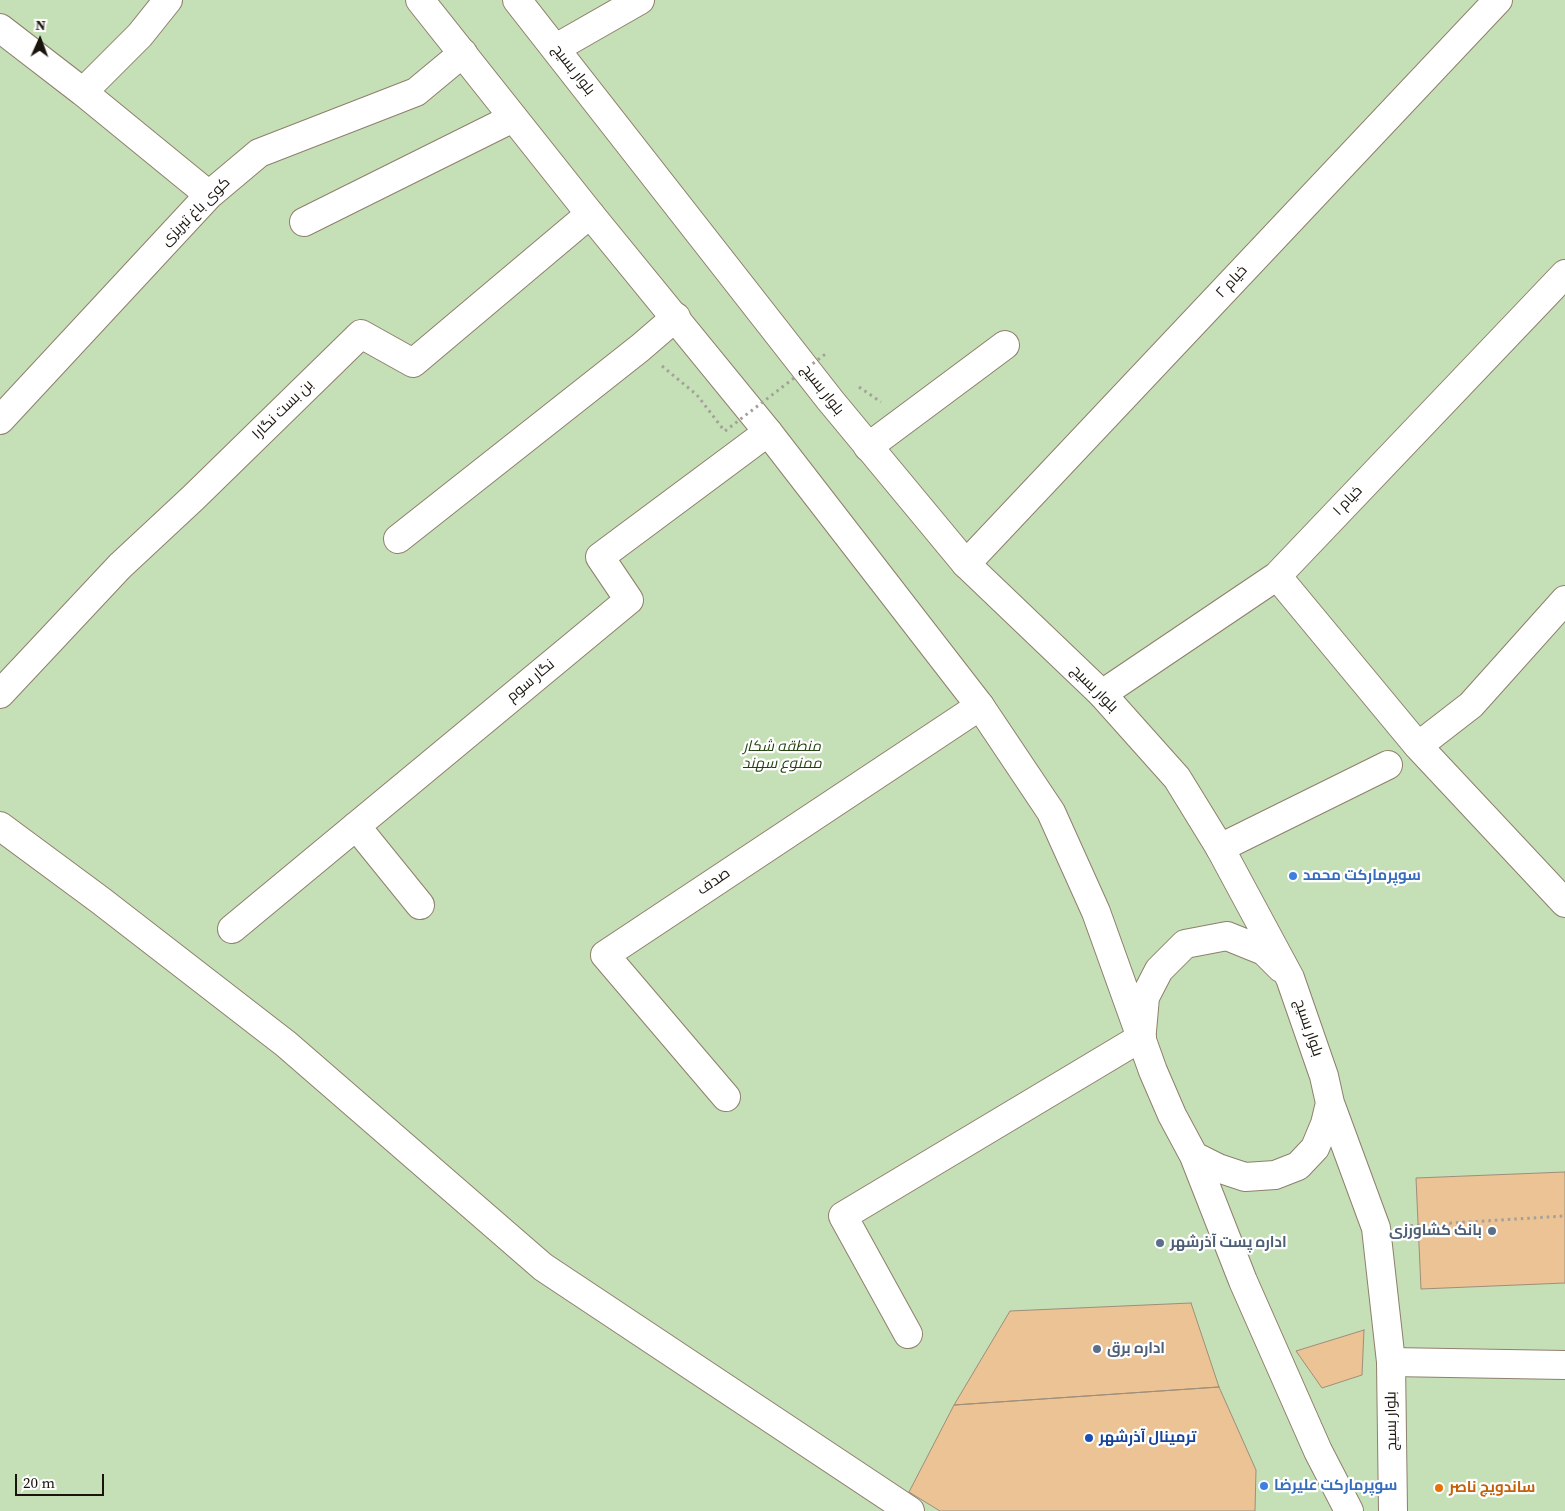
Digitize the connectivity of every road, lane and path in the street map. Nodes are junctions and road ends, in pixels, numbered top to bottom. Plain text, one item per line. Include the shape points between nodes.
1 (168, 0) edge
2 (420, 0) edge
3 (516, 0) edge
4 (640, 0) edge
5 (1498, 0) edge
6 (0, 28) edge
7 (556, 48) junction
8 (463, 53) junction
9 (83, 92) junction
10 (513, 118) junction
11 (209, 195) junction
12 (590, 214) junction
13 (304, 222) dead end
14 (1565, 274) edge
15 (676, 317) junction
16 (1004, 345) dead end
17 (640, 348) junction
18 (828, 352) dead end
19 (0, 420) edge
20 (768, 432) junction
21 (868, 447) junction
22 (398, 539) dead end
23 (966, 564) junction
24 (1277, 576) junction
25 (1565, 600) edge
26 (0, 694) edge
27 (1102, 694) junction
28 (980, 706) junction
29 (1418, 746) junction
30 (1388, 765) dead end
31 (0, 826) edge
32 (356, 826) junction
33 (1220, 848) junction
34 (1565, 903) edge
35 (420, 905) dead end
36 (232, 929) dead end
37 (1290, 978) junction
38 (1142, 1036) junction
39 (726, 1098) dead end
40 (1330, 1103) junction
41 (1194, 1156) junction
42 (1564, 1216) edge
43 (1376, 1228) junction
44 (908, 1334) dead end
45 (1391, 1362) junction
46 (1565, 1365) edge
47 (910, 1511) edge
48 (1349, 1511) edge
49 (1393, 1511) edge

1 - 9 street via 140,35
2 - 8 street
3 - 7 street, بلوار بسیج
4 - 7 street
5 - 23 street, خیام ۲
6 - 9 street
7 - 21 street, بلوار بسیج
8 - 10 street
8 - 11 street, کوی باغ تبریزی via 416,92 259,153
9 - 11 street
10 - 12 street
10 - 13 street
11 - 19 street, کوی باغ تبریزی
12 - 15 street
12 - 26 street, بن بست نگار۱ via 413,363 361,334 120,566
14 - 24 street, خیام ۱
15 - 17 street
15 - 20 street
16 - 21 street
17 - 18 path, bridge via 698,395 725,431
17 - 22 street
20 - 28 street
20 - 32 street, نگار سوم via 600,557 629,600
21 - 23 street, بلوار بسیج
23 - 27 street, بلوار بسیج
24 - 27 street, خیام ۱
24 - 29 street
25 - 29 street via 1471,705
27 - 33 street, بلوار بسیج via 1177,778
28 - 38 street via 1051,812 1096,912
28 - 39 street, صدف via 605,955
29 - 34 street
30 - 33 street
31 - 47 street via 286,1044 543,1267
32 - 35 street
32 - 36 street, نگار سوم
33 - 37 street, بلوار بسیج
37 - 38 street via 1264,951 1227,936 1185,944 1159,970 1145,997
37 - 40 street, بلوار بسیج via 1324,1076
38 - 41 street via 1168,1106
38 - 44 street via 843,1216
40 - 41 street via 1316,1148 1298,1166 1275,1175 1245,1177
40 - 43 street, بلوار بسیج
41 - 48 street via 1247,1290 1318,1452
42 - 43 path
43 - 45 street, بلوار بسیج
45 - 46 street
45 - 49 street, بلوار بسیج

